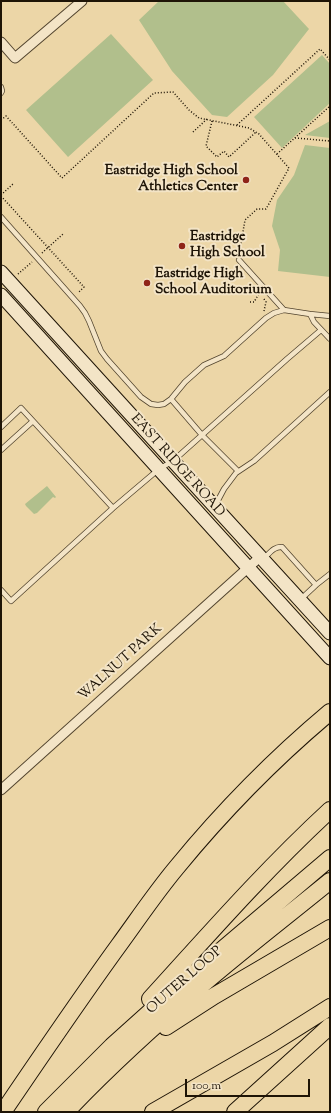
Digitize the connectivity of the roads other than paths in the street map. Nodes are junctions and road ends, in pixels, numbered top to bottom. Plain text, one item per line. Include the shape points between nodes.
1 (82, 1) edge
2 (1, 42) edge
3 (1, 87) edge
4 (1, 93) edge
5 (1, 217) edge
6 (239, 260) road end
7 (1, 272) edge
8 (1, 295) edge
9 (284, 310) junction
10 (310, 314) junction
11 (330, 316) edge
12 (321, 330) junction
13 (330, 340) edge
14 (330, 392) edge
15 (170, 399) junction
16 (33, 421) junction
17 (1, 427) edge
18 (202, 435) junction
19 (1, 450) edge
20 (172, 461) junction
21 (159, 469) junction
22 (238, 471) junction
23 (114, 508) junction
24 (215, 508) junction
25 (261, 558) junction
26 (248, 568) junction
27 (330, 574) edge
28 (316, 585) junction
29 (1, 590) edge
30 (300, 600) junction
31 (329, 629) edge
32 (314, 640) junction
33 (330, 658) edge
34 (330, 712) edge
35 (1, 790) edge
36 (330, 810) edge
37 (330, 858) edge
38 (330, 881) edge
39 (330, 928) edge
40 (86, 991) junction
41 (330, 1007) edge
42 (330, 1026) edge
43 (110, 1068) junction
44 (71, 1086) junction
45 (1, 1098) edge
46 (2, 1112) edge
47 (46, 1112) edge
48 (66, 1112) edge
49 (153, 1112) edge
50 (235, 1112) edge

1 - 2 street via 15,58
3 - 4 lane
5 - 15 lane via 80,306 101,351 141,397 151,404 158,405
6 - 9 lane
7 - 20 main road, EAST RIDGE ROAD
8 - 21 main road, EAST RIDGE ROAD
9 - 10 lane
9 - 15 lane via 266,318 224,356 204,365
10 - 11 lane
10 - 12 lane
12 - 13 lane
12 - 18 lane
14 - 22 lane via 254,461
15 - 18 lane
16 - 17 lane via 21,408
16 - 19 lane
16 - 23 lane
18 - 20 lane
18 - 22 lane
20 - 21 lane
20 - 24 main road, EAST RIDGE ROAD
21 - 23 lane
21 - 26 main road, EAST RIDGE ROAD
22 - 24 lane via 224,489
23 - 29 lane via 11,601
24 - 25 main road, EAST RIDGE ROAD
25 - 26 street, WALNUT PARK
25 - 28 lane via 275,548 282,547
25 - 30 main road, EAST RIDGE ROAD
26 - 32 main road, EAST RIDGE ROAD
26 - 35 street, WALNUT PARK
27 - 28 lane
28 - 30 lane
30 - 31 main road, EAST RIDGE ROAD
31 - 32 street
32 - 33 main road, EAST RIDGE ROAD
34 - 40 highway via 272,764 198,843 155,895
36 - 44 highway via 257,881
37 - 44 highway, OUTER LOOP via 171,993
38 - 43 highway, OUTER LOOP via 202,985
39 - 43 highway via 203,1003
40 - 45 highway
40 - 46 highway
41 - 49 highway via 273,1044
42 - 50 highway
43 - 48 highway, OUTER LOOP
44 - 47 highway, OUTER LOOP

